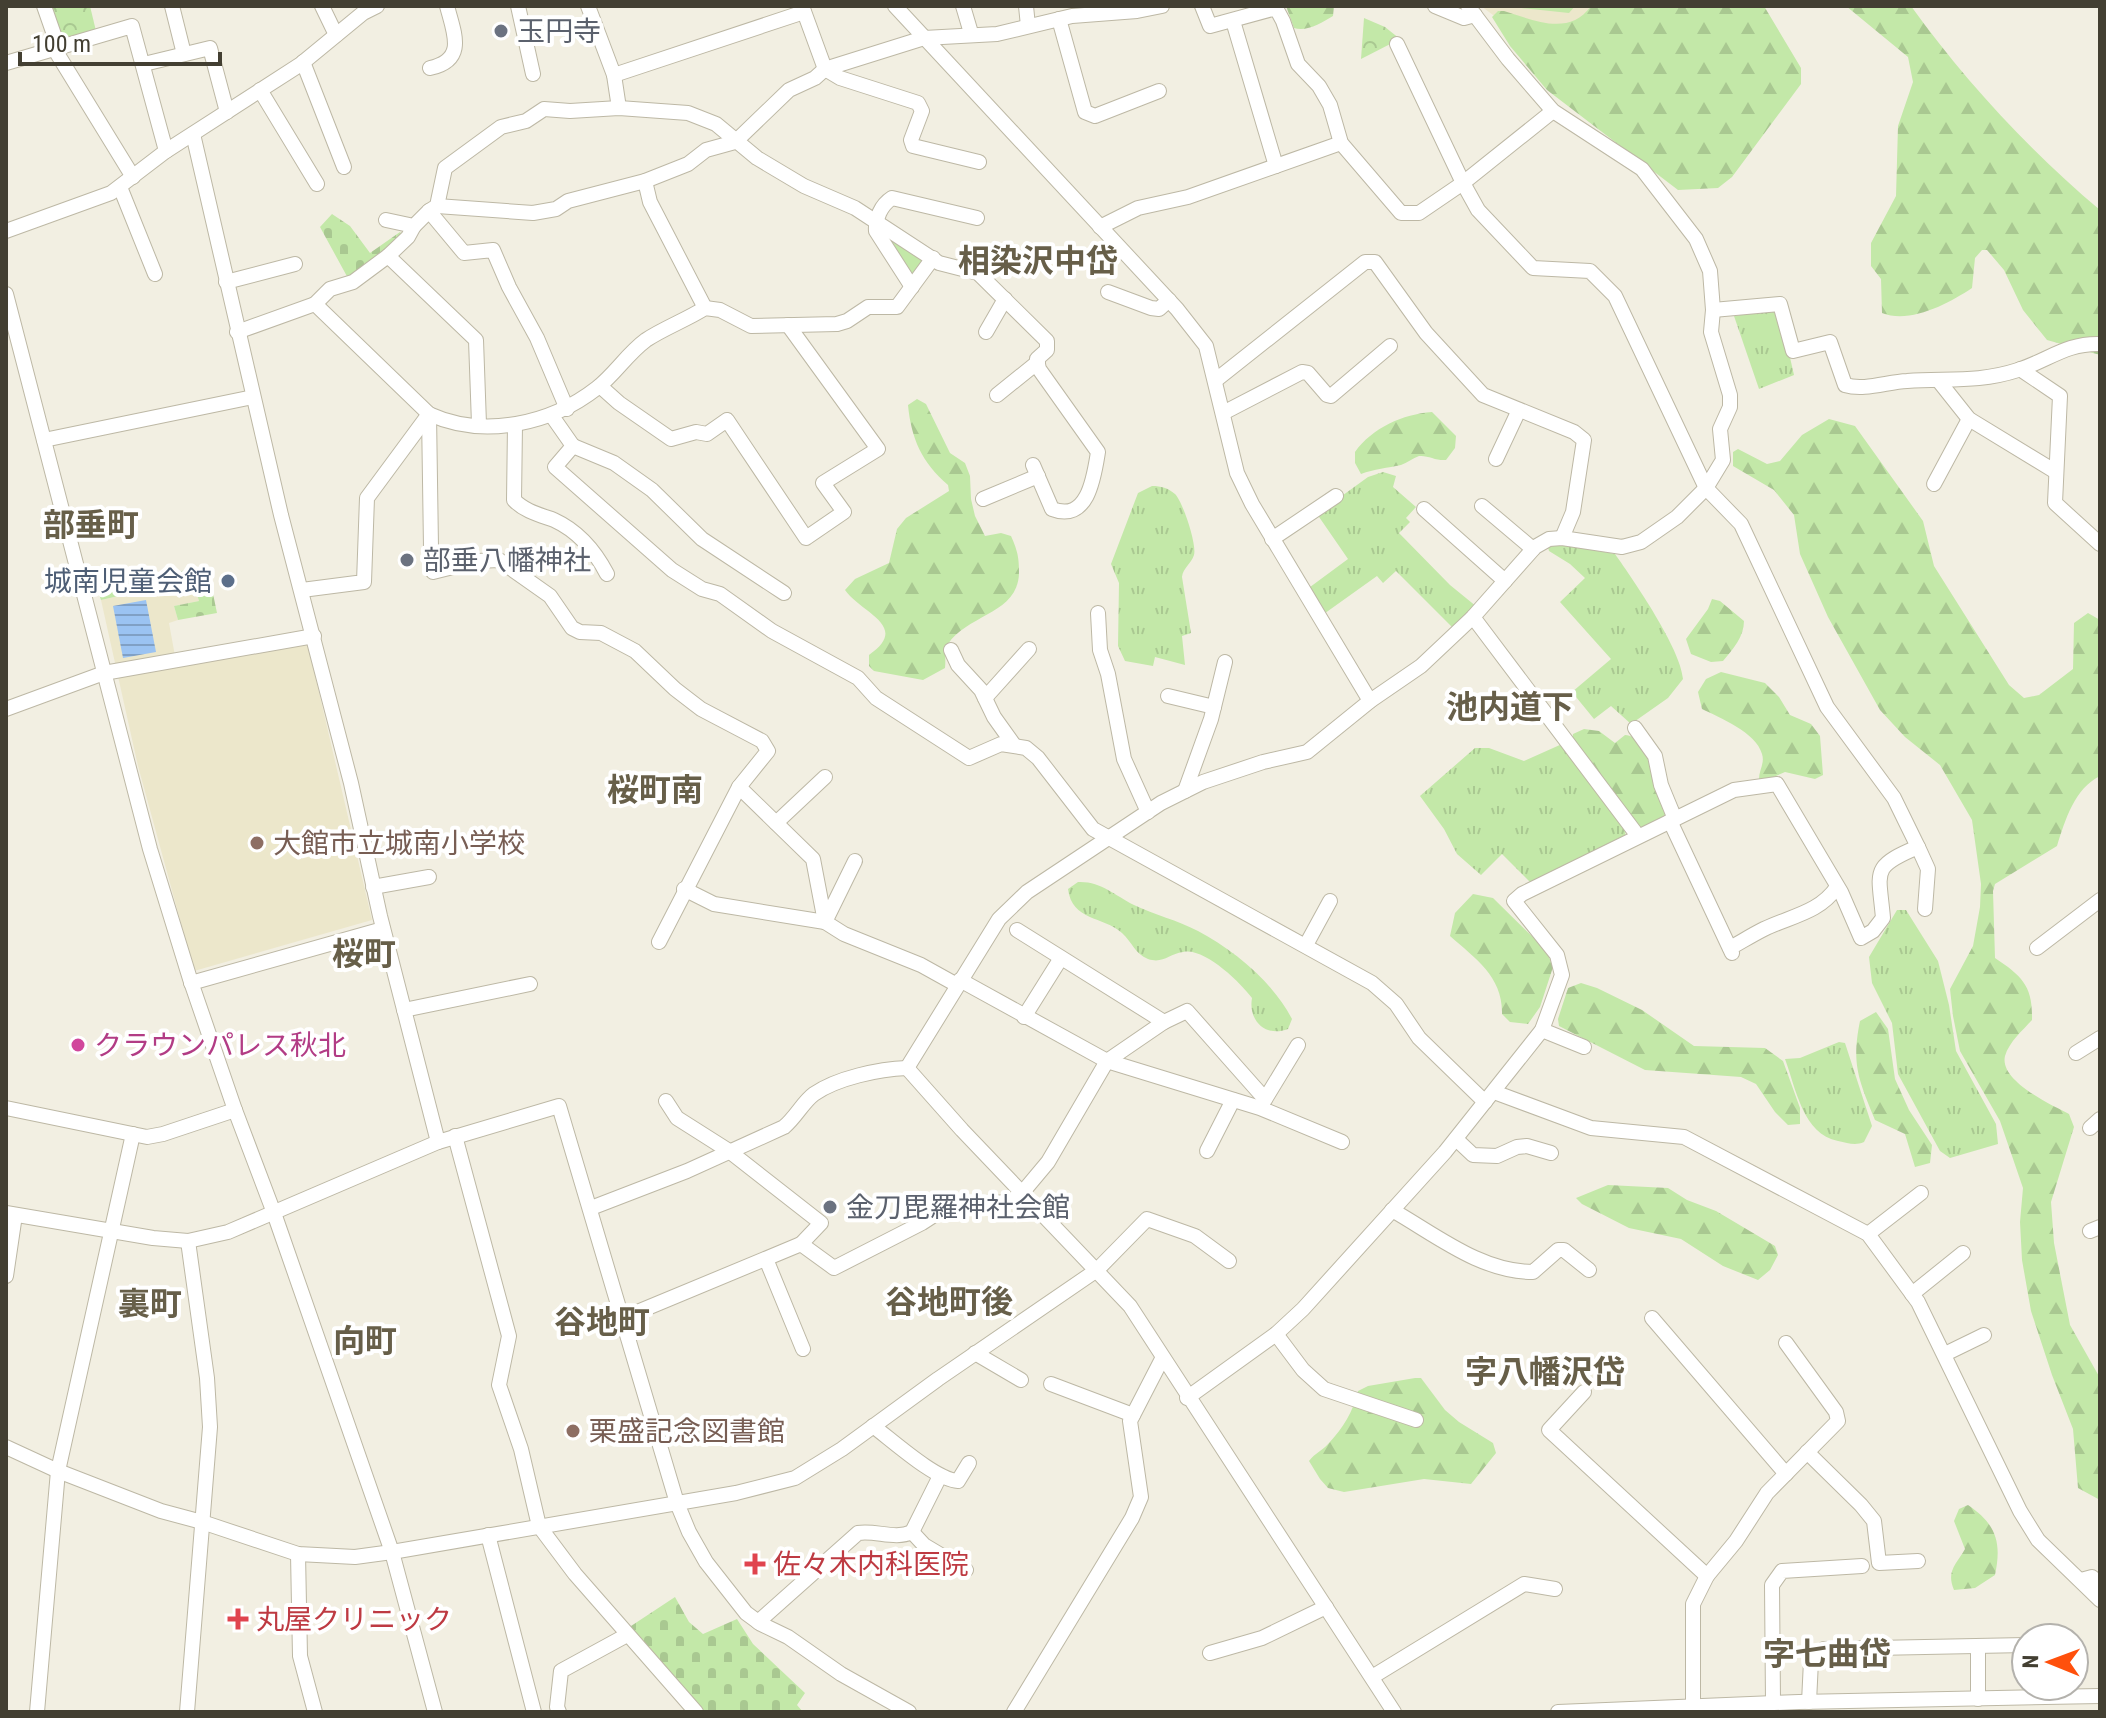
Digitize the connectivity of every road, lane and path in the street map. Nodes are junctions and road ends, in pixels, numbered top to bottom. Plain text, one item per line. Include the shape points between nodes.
1 (44, 6) edge
2 (172, 6) edge
3 (322, 6) edge
4 (377, 6) edge
5 (447, 6) edge
6 (518, 6) edge
7 (588, 6) edge
8 (895, 6) edge
9 (963, 6) edge
10 (1026, 6) edge
11 (1162, 6) edge
12 (1202, 6) edge
13 (1435, 6) edge
14 (803, 9) edge
15 (1471, 10) edge
16 (1059, 19) junction
17 (1233, 21) junction
18 (1028, 26) junction
19 (971, 33) junction
20 (336, 35) junction
21 (924, 38) junction
22 (1397, 44) dead end
23 (57, 50) junction
24 (184, 54) junction
25 (303, 62) junction
26 (6, 63) edge
27 (144, 64) junction
28 (430, 68) dead end
29 (825, 69) junction
30 (533, 74) dead end
31 (614, 75) junction
32 (260, 90) junction
33 (1159, 91) dead end
34 (619, 108) junction
35 (1553, 111) junction
36 (227, 112) junction
37 (193, 134) junction
38 (735, 142) junction
39 (1341, 143) junction
40 (166, 151) junction
41 (979, 162) dead end
42 (1276, 166) junction
43 (344, 167) dead end
44 (133, 177) junction
45 (645, 181) junction
46 (1463, 183) junction
47 (317, 184) dead end
48 (120, 187) junction
49 (433, 208) junction
50 (977, 218) dead end
51 (386, 220) dead end
52 (875, 221) junction
53 (414, 226) junction
54 (1100, 227) junction
55 (6, 231) edge
56 (1039, 254) dead end
57 (388, 256) junction
58 (933, 258) junction
59 (295, 264) dead end
60 (978, 273) junction
61 (155, 274) dead end
62 (226, 282) junction
63 (912, 287) junction
64 (1108, 292) dead end
65 (6, 294) edge
66 (1005, 299) junction
67 (1169, 300) junction
68 (315, 304) junction
69 (705, 308) junction
70 (1713, 310) junction
71 (788, 325) junction
72 (237, 332) junction
73 (986, 332) dead end
74 (2100, 344) edge
75 (1390, 346) dead end
76 (1038, 362) junction
77 (2020, 369) junction
78 (1216, 380) junction
79 (1938, 380) junction
80 (600, 386) junction
81 (997, 395) dead end
82 (253, 397) junction
83 (567, 409) junction
84 (1519, 410) junction
85 (1223, 413) junction
86 (429, 414) junction
87 (552, 416) junction
88 (1969, 419) junction
89 (479, 424) junction
90 (515, 425) junction
91 (44, 440) junction
92 (573, 446) junction
93 (1496, 459) dead end
94 (2056, 472) junction
95 (1934, 484) dead end
96 (1706, 488) junction
97 (1336, 496) dead end
98 (983, 499) dead end
99 (1482, 506) dead end
100 (1424, 509) dead end
101 (1562, 538) junction
102 (1272, 539) junction
103 (2100, 544) edge
104 (1533, 549) junction
105 (607, 574) dead end
106 (1505, 581) junction
107 (302, 590) junction
108 (784, 593) dead end
109 (1098, 613) dead end
110 (1473, 617) junction
111 (314, 636) junction
112 (1029, 649) dead end
113 (951, 650) dead end
114 (1225, 662) dead end
115 (104, 673) junction
116 (1168, 696) dead end
117 (985, 698) junction
118 (1370, 701) junction
119 (1214, 707) junction
120 (6, 709) edge
121 (1635, 728) dead end
122 (1014, 745) junction
123 (825, 777) dead end
124 (739, 787) junction
125 (1185, 791) junction
126 (1148, 812) junction
127 (1672, 820) junction
128 (776, 823) junction
129 (1638, 836) junction
130 (1109, 839) junction
131 (1918, 847) junction
132 (855, 861) dead end
133 (429, 877) dead end
134 (373, 887) junction
135 (1837, 887) junction
136 (684, 889) junction
137 (2100, 900) edge
138 (1330, 901) dead end
139 (1925, 909) dead end
140 (825, 922) junction
141 (383, 929) junction
142 (1017, 930) dead end
143 (659, 942) dead end
144 (1306, 945) junction
145 (2037, 948) dead end
146 (1061, 958) junction
147 (191, 983) junction
148 (959, 983) junction
149 (530, 984) dead end
150 (404, 1010) junction
151 (1024, 1017) junction
152 (1164, 1022) junction
153 (1542, 1030) junction
154 (2100, 1038) edge
155 (1298, 1045) dead end
156 (1584, 1047) dead end
157 (2076, 1053) dead end
158 (1107, 1061) junction
159 (907, 1068) junction
160 (1490, 1097) junction
161 (1233, 1100) junction
162 (666, 1101) dead end
163 (1262, 1104) junction
164 (6, 1108) edge
165 (235, 1110) junction
166 (133, 1134) junction
167 (455, 1136) junction
168 (1456, 1139) junction
169 (438, 1142) junction
170 (1342, 1142) dead end
171 (729, 1151) junction
172 (1207, 1151) dead end
173 (1551, 1153) dead end
174 (1022, 1193) junction
175 (1921, 1193) dead end
176 (591, 1208) junction
177 (1392, 1210) junction
178 (274, 1213) junction
179 (10, 1214) edge
180 (111, 1232) junction
181 (1868, 1234) junction
182 (188, 1241) junction
183 (801, 1244) junction
184 (1963, 1253) dead end
185 (766, 1259) junction
186 (1229, 1261) dead end
187 (1097, 1270) junction
188 (1589, 1270) dead end
189 (6, 1276) edge
190 (1912, 1294) junction
191 (623, 1318) junction
192 (1652, 1318) dead end
193 (1276, 1334) junction
194 (1984, 1335) dead end
195 (1786, 1343) dead end
196 (803, 1349) dead end
197 (975, 1353) junction
198 (1945, 1354) junction
199 (1162, 1359) junction
200 (1021, 1380) dead end
201 (1051, 1384) dead end
202 (1584, 1392) dead end
203 (1187, 1398) junction
204 (1133, 1415) junction
205 (1416, 1420) dead end
206 (873, 1426) junction
207 (7, 1449) edge
208 (1807, 1452) junction
209 (969, 1463) dead end
210 (58, 1471) junction
211 (1786, 1474) junction
212 (940, 1476) junction
213 (677, 1503) junction
214 (202, 1522) junction
215 (539, 1526) junction
216 (912, 1532) junction
217 (488, 1535) junction
218 (392, 1552) junction
219 (298, 1554) junction
220 (1918, 1561) dead end
221 (1862, 1566) dead end
222 (966, 1570) dead end
223 (1707, 1576) junction
224 (2081, 1580) junction
225 (2100, 1584) edge
226 (1555, 1589) dead end
227 (2100, 1600) edge
228 (1326, 1607) junction
229 (758, 1622) junction
230 (627, 1635) junction
231 (2010, 1645) edge
232 (1978, 1646) junction
233 (1210, 1653) dead end
234 (1372, 1677) junction
235 (2100, 1696) edge
236 (1978, 1699) junction
237 (1809, 1702) junction
238 (1693, 1705) junction
239 (1769, 1706) edge
240 (558, 1709) edge
241 (37, 1712) edge
242 (187, 1712) edge
243 (315, 1712) edge
244 (435, 1712) edge
245 (535, 1712) edge
246 (696, 1712) edge
247 (909, 1712) edge
248 (1014, 1712) edge
249 (1394, 1712) edge
250 (1558, 1712) edge

1 - 23 street
2 - 24 street
3 - 20 street
4 - 20 street
5 - 28 street via 456,42 453,55 444,65
6 - 30 street
7 - 31 street
8 - 21 street
9 - 19 street
10 - 18 street
11 - 16 street
12 - 17 street via 1210,26
13 - 15 street via 1464,18
14 - 29 street
14 - 31 street
15 - 35 street
16 - 18 street
16 - 33 street via 1085,112 1095,116
17 - 39 street via 1276,8 1298,64 1330,105
17 - 42 street
18 - 19 street via 997,34
19 - 21 street
20 - 25 street
21 - 29 street
21 - 54 street
22 - 46 street
23 - 26 street
23 - 27 street via 132,26
23 - 44 street
24 - 27 street
24 - 36 street via 210,48
25 - 32 street
25 - 43 street
27 - 40 street
29 - 38 street via 789,90
29 - 41 street via 918,103 922,111 913,146
31 - 34 street
32 - 36 street
32 - 47 street
34 - 38 street via 688,113 716,124
34 - 49 street via 544,109 526,121 501,127 445,168
35 - 46 street
35 - 70 street via 1642,169 1696,239 1710,271
36 - 37 street
37 - 40 street
37 - 62 street
38 - 45 street via 706,150 688,164
38 - 52 street via 804,186
39 - 42 street
39 - 46 street via 1401,213 1419,213
40 - 44 street
42 - 54 street via 1188,197 1138,208
44 - 48 street
45 - 49 street via 533,213
45 - 69 street via 650,202
46 - 96 street via 1478,210 1533,268 1590,271 1615,296
48 - 55 street
48 - 61 street
49 - 53 street
49 - 83 street via 464,253 493,250
50 - 52 street via 892,198
51 - 53 street
52 - 58 street
52 - 63 street via 876,231
53 - 57 street
54 - 67 street
56 - 60 street
57 - 68 street via 353,282 330,289
57 - 89 street via 476,340
58 - 60 street
58 - 63 street
59 - 62 street
60 - 66 street
62 - 72 street
63 - 71 street via 897,307 868,307 837,324
64 - 67 street via 1151,308 1159,309
65 - 91 street
66 - 73 street
66 - 76 street via 1047,341
67 - 78 street via 1206,346
68 - 72 street
68 - 86 street
69 - 71 street via 751,326
69 - 80 street via 647,339
70 - 79 street via 1780,304 1793,351 1830,342 1845,385 1854,388
70 - 96 street via 1711,332 1730,407 1720,429 1723,460
71 - 80 street via 878,449 823,483 844,512 806,538 727,420 707,434 671,439
72 - 82 street
74 - 77 street via 2079,344
75 - 85 street via 1331,396 1302,372
76 - 81 street
76 - 98 street via 1098,452 1086,502 1062,512 1052,509 1036,470
77 - 79 street via 1983,380
77 - 94 street via 2060,396
78 - 84 street via 1365,262 1375,262 1426,333 1483,395
78 - 85 street
79 - 88 street
80 - 83 street
82 - 91 street
82 - 107 street
83 - 87 street
84 - 93 street
84 - 101 street via 1584,440 1573,512
85 - 102 street via 1237,473
86 - 89 street
86 - 107 street via 367,498 364,582
86 - 124 street via 433,572 499,560 550,596 572,628 601,633 635,651 701,709 762,741 768,751
87 - 90 street
87 - 92 street
88 - 94 street
88 - 95 street
89 - 90 street
90 - 105 street via 514,500 581,537
91 - 115 street
92 - 108 street via 614,463 652,490 702,539
92 - 122 street via 555,467 672,570 858,678 876,698 969,758 1001,744
94 - 103 street via 2055,503
96 - 101 street via 1641,542 1622,547
96 - 131 street via 1741,524 1827,707 1894,798
97 - 102 street
99 - 104 street
100 - 106 street
101 - 104 street
102 - 118 street
104 - 106 street
106 - 110 street
107 - 111 street
109 - 126 street via 1100,650 1124,759
110 - 118 street via 1421,666
110 - 129 street
111 - 115 street
111 - 134 street
112 - 117 street
113 - 117 street
114 - 119 street
115 - 120 street
115 - 147 street
116 - 119 street
117 - 122 street
118 - 125 street via 1307,752
119 - 125 street
121 - 127 street via 1655,756
122 - 130 street via 1038,758 1093,829
123 - 128 street
124 - 128 street
124 - 136 street
125 - 126 street
126 - 130 street
127 - 129 street
127 - 135 street via 1734,790 1777,784
127 - 135 street via 1731,951 1766,928 1814,909
128 - 140 street via 813,859
129 - 153 street via 1514,901 1557,955 1562,975
130 - 144 street
130 - 148 street via 1027,892 999,919
131 - 135 street via 1885,862 1879,872 1883,918 1861,938
131 - 139 street via 1928,869
132 - 140 street
133 - 134 street
134 - 141 street
136 - 140 street via 714,904
136 - 143 street
137 - 145 street
138 - 144 street
140 - 148 street
141 - 147 street
141 - 150 street
142 - 146 street
144 - 160 street via 1372,983 1396,1004 1419,1038
146 - 151 street
146 - 152 street
147 - 165 street
148 - 151 street
148 - 159 street
149 - 150 street
150 - 169 street
151 - 158 street
152 - 158 street
152 - 163 street via 1187,1011
153 - 156 street
153 - 160 street
154 - 157 street
155 - 163 street
158 - 161 street
158 - 174 street via 1048,1162
159 - 171 street via 883,1069 814,1094 784,1127
159 - 174 street
160 - 168 street
160 - 181 street via 1591,1128 1684,1137
161 - 163 street
161 - 172 street
162 - 171 street via 677,1118
163 - 170 street
164 - 166 street
165 - 166 street via 163,1134
165 - 178 street
166 - 180 street
167 - 169 street
167 - 176 street via 559,1106
167 - 215 street via 509,1336 499,1385
168 - 173 street via 1473,1155 1497,1156 1527,1146
168 - 177 street
169 - 178 street
171 - 176 street
171 - 183 street via 821,1223
174 - 183 street via 983,1206 945,1208 834,1268
174 - 187 street
175 - 181 street
176 - 191 street
177 - 188 street via 1492,1267 1533,1272 1564,1250
177 - 193 street
178 - 182 street
178 - 218 street
179 - 180 street
179 - 189 street
180 - 182 street
180 - 210 street
181 - 190 street
182 - 214 street via 210,1427
183 - 185 street
184 - 190 street
185 - 191 street
185 - 196 street
186 - 187 street via 1195,1236 1147,1219
187 - 197 street
187 - 199 street via 1130,1306
190 - 198 street
191 - 213 street
192 - 211 street
193 - 203 street
193 - 205 street via 1324,1389
194 - 198 street
195 - 208 street via 1838,1421
197 - 200 street
197 - 206 street
198 - 224 street via 2020,1511 2038,1540
199 - 203 street
199 - 204 street
201 - 204 street
202 - 223 street via 1549,1430
203 - 228 street
204 - 248 street via 1141,1497
206 - 212 street
206 - 213 street via 795,1478
207 - 210 street
208 - 211 street
208 - 220 street via 1874,1521 1879,1563
209 - 212 street via 958,1481
210 - 214 street
210 - 241 street
211 - 223 street
212 - 216 street
213 - 215 street
213 - 229 street via 706,1562
214 - 219 street
214 - 242 street
215 - 217 street
215 - 230 street
216 - 222 street
216 - 229 street via 858,1533
217 - 218 street
217 - 245 street
218 - 219 street via 355,1557
218 - 244 street
219 - 243 street via 300,1656
221 - 239 street via 1782,1571 1772,1585
223 - 238 street via 1693,1604
224 - 225 street via 2092,1577
224 - 227 street
226 - 234 street via 1524,1584
228 - 233 street via 1262,1638
228 - 234 street
229 - 247 street
230 - 240 street via 561,1671
230 - 246 street
231 - 232 street
232 - 236 street
232 - 237 street via 1824,1649 1811,1661
234 - 249 street
235 - 236 street
236 - 237 street
237 - 239 street
238 - 239 street
238 - 250 street
240 - 245 street

